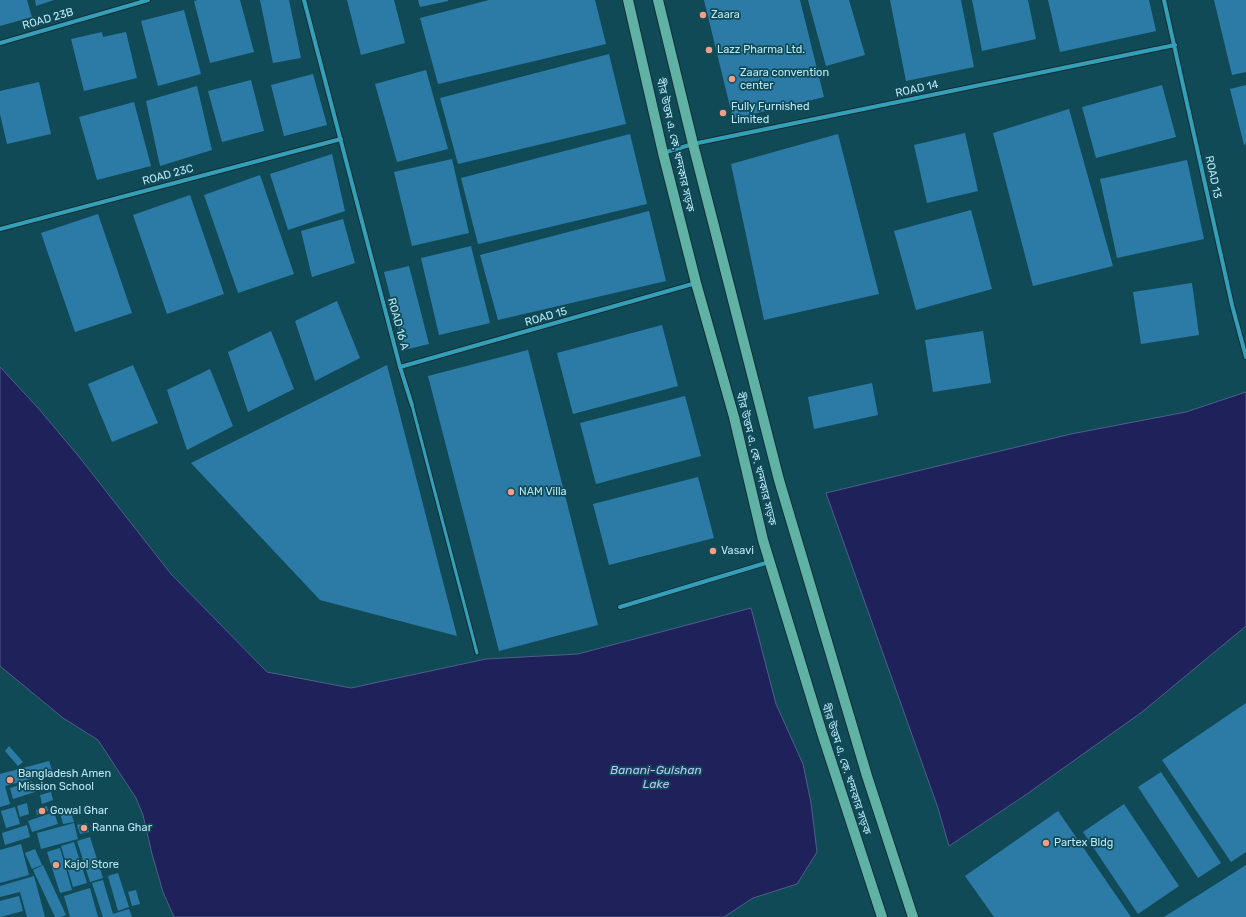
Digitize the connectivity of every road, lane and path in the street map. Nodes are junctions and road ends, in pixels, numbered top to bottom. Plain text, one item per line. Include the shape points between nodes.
1 (148, 0) edge
2 (304, 0) edge
3 (628, 0) edge
4 (658, 0) edge
5 (1164, 0) edge
6 (0, 43) edge
7 (1175, 45) junction
8 (341, 139) junction
9 (693, 144) junction
10 (663, 153) junction
11 (0, 229) edge
12 (696, 283) junction
13 (1246, 357) edge
14 (400, 368) junction
15 (412, 405) joint
16 (770, 562) junction
17 (620, 607) dead end
18 (477, 652) dead end
19 (882, 917) edge
20 (913, 917) edge

1 - 6 street, ROAD 23B
2 - 8 street, ROAD 16 A
3 - 10 main road, বীর উত্তম এ. কে. খন্দকার সড়ক
4 - 9 main road, বীর উত্তম এ. কে. খন্দকার সড়ক
5 - 7 street, ROAD 13
7 - 9 street, ROAD 14
7 - 13 street, ROAD 13 via 1232,305
8 - 11 street, ROAD 23C
8 - 14 street, ROAD 16 A
9 - 10 street, ROAD 14
9 - 20 main road, বীর উত্তম এ. কে. খন্দকার সড়ক via 779,480 867,776
10 - 12 main road, বীর উত্তম এ. কে. খন্দকার সড়ক
12 - 14 street, ROAD 15
12 - 16 main road, বীর উত্তম এ. কে. খন্দকার সড়ক via 734,417
14 - 15 street, ROAD 16 A
15 - 18 lane, ROAD 16 A
16 - 17 street
16 - 19 main road, বীর উত্তম এ. কে. খন্দকার সড়ক

